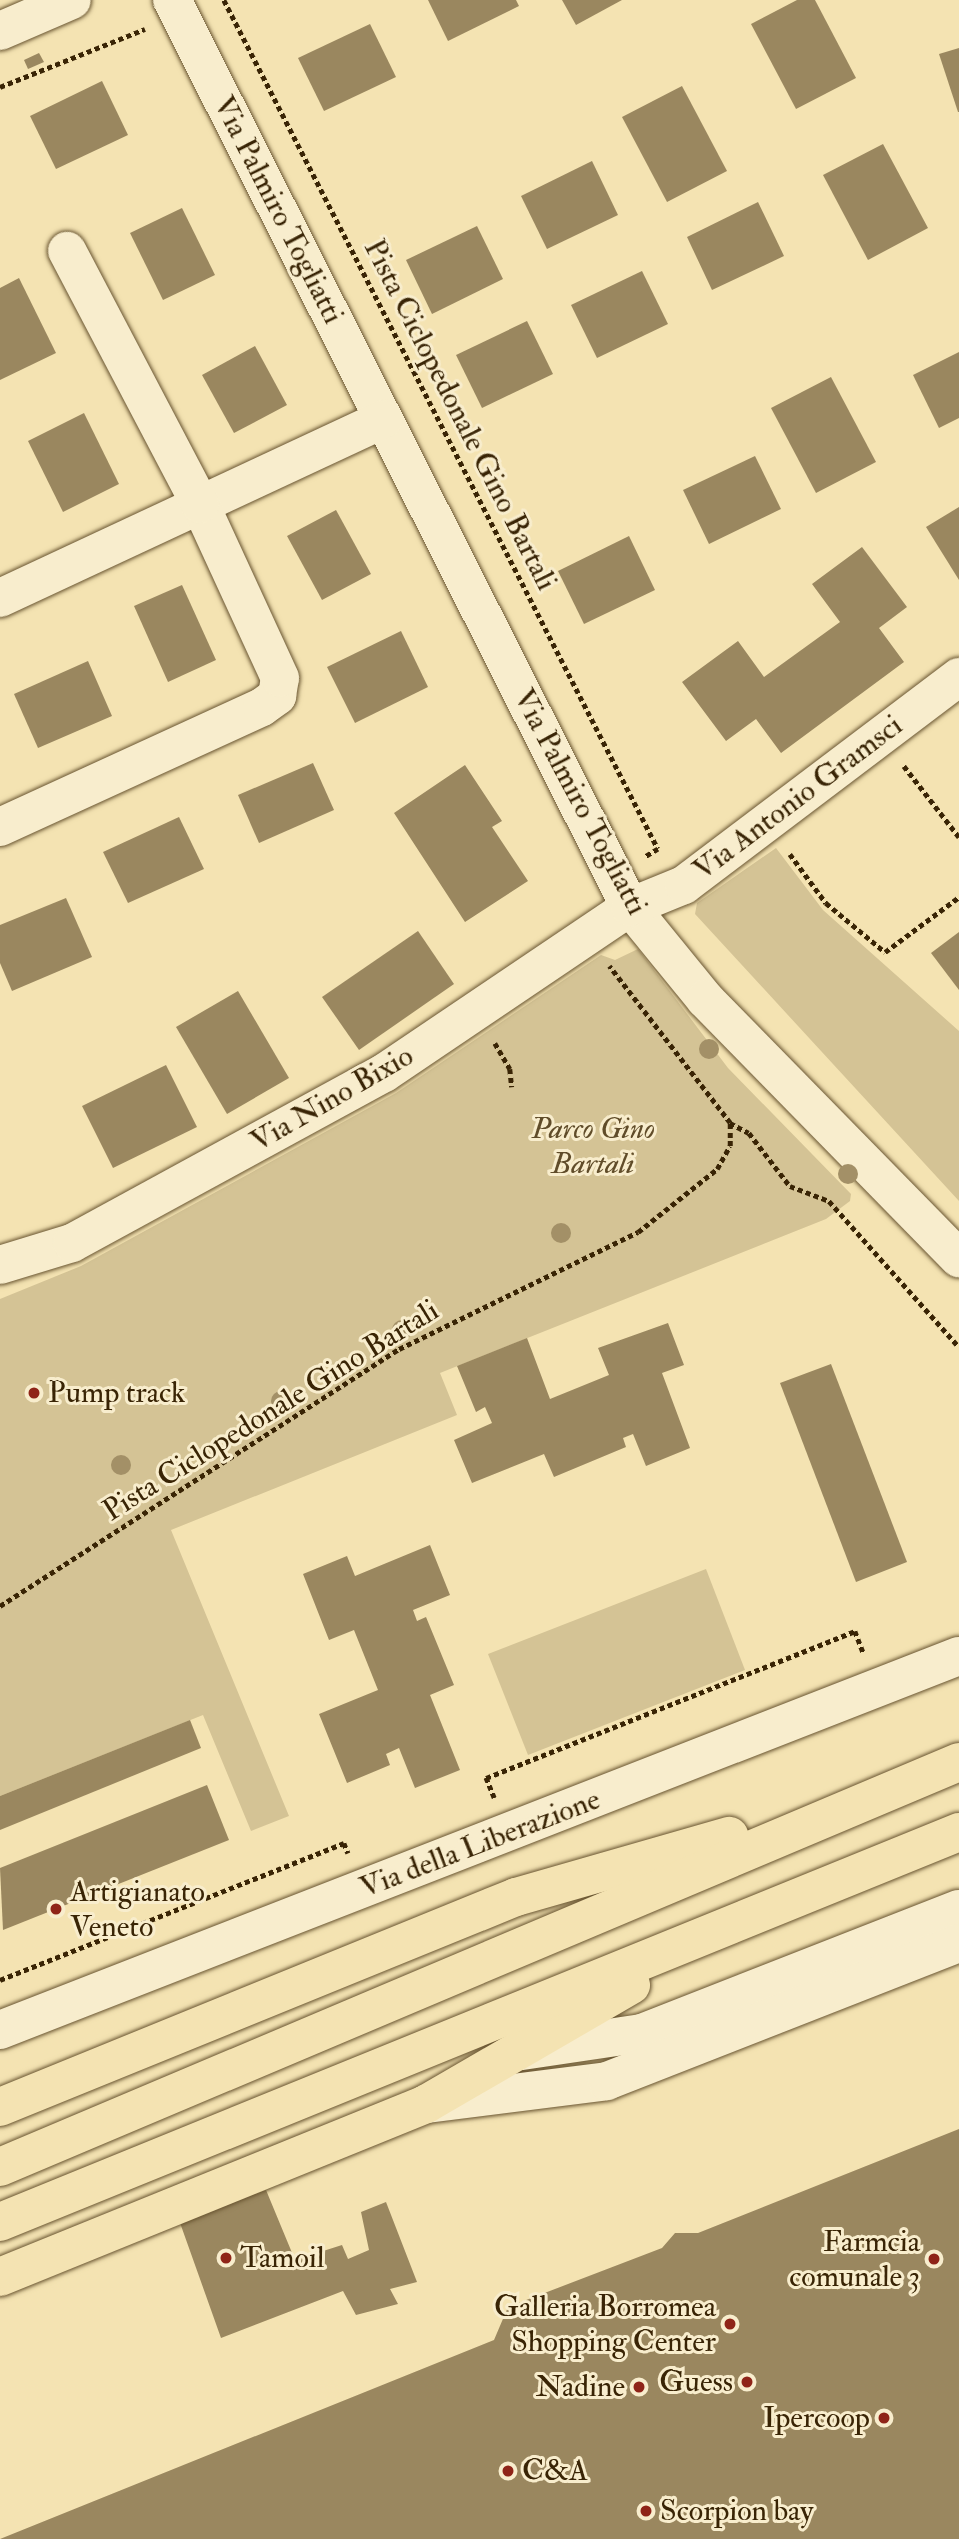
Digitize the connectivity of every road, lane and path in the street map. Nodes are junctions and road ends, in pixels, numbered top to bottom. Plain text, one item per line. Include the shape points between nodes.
1 (72, 0) edge
2 (224, 0) edge
3 (176, 8) edge
4 (0, 31) edge
5 (0, 87) edge
6 (67, 251) dead end
7 (383, 419) junction
8 (200, 504) junction
9 (0, 598) edge
10 (959, 677) edge
11 (881, 734) junction
12 (766, 822) junction
13 (0, 827) edge
14 (959, 837) edge
15 (658, 849) dead end
16 (959, 897) edge
17 (630, 907) junction
18 (588, 936) junction
19 (475, 1011) junction
20 (512, 1087) dead end
21 (730, 1123) junction
22 (5, 1252) edge
23 (959, 1258) edge
24 (959, 1347) edge
25 (0, 1606) edge
26 (959, 1656) edge
27 (868, 1663) dead end
28 (959, 1762) edge
29 (879, 1794) junction
30 (500, 1812) dead end
31 (959, 1832) edge
32 (351, 1861) dead end
33 (959, 1909) edge
34 (732, 1924) junction
35 (959, 1943) edge
36 (0, 1980) edge
37 (0, 2030) edge
38 (522, 2051) junction
39 (426, 2104) junction
40 (0, 2107) edge
41 (0, 2167) edge
42 (0, 2222) edge
43 (0, 2277) edge

1 - 4 street
2 - 15 path, Pista Ciclopedonale Gino Bartali
3 - 5 path
3 - 7 street, Via Palmiro Togliatti
6 - 8 street
7 - 8 street
7 - 17 street, Via Palmiro Togliatti
8 - 9 street
8 - 13 street via 274,654 277,696
10 - 11 street, Via Antonio Gramsci
11 - 12 street, Via Antonio Gramsci
11 - 14 path
12 - 16 path via 826,903 885,952
12 - 17 street, Via Antonio Gramsci via 684,885
17 - 18 street, Via Nino Bixio
17 - 23 street, Via Palmiro Togliatti via 705,999
18 - 19 street, Via Nino Bixio
18 - 21 path
19 - 20 path via 510,1069
19 - 22 street, Via Nino Bixio via 384,1073 72,1243
21 - 24 path via 749,1133 790,1186 829,1201
21 - 25 path, Pista Ciclopedonale Gino Bartali via 730,1146 717,1169 638,1233 399,1349
26 - 37 street, Via della Liberazione
27 - 30 path via 855,1631 486,1779
28 - 29 main road
29 - 40 main road via 516,1897
29 - 41 main road
31 - 34 main road
32 - 36 path via 344,1843
33 - 38 street via 642,2033
34 - 38 main road
34 - 42 main road
35 - 39 street via 607,2081
38 - 39 main road
39 - 43 main road

